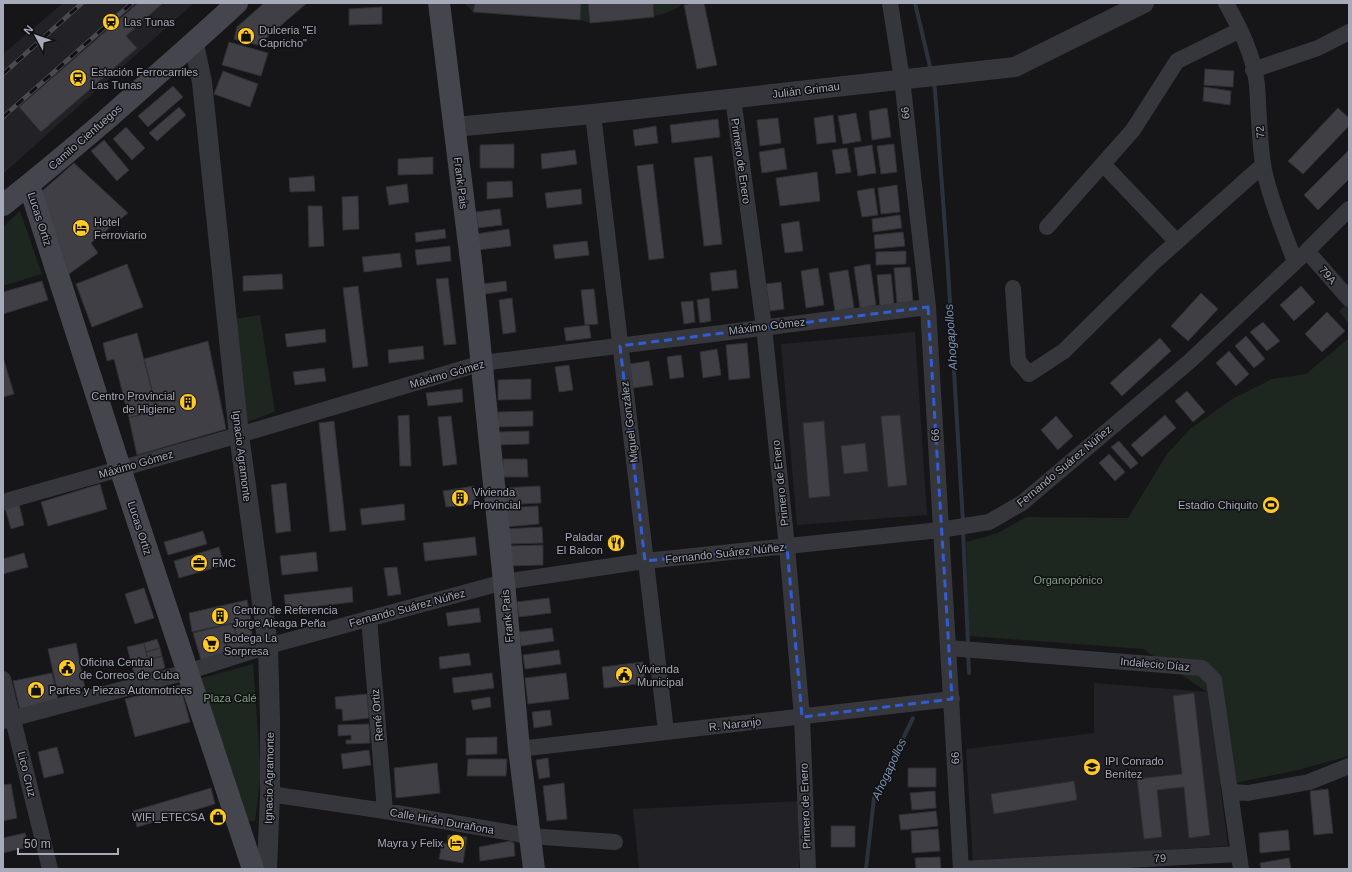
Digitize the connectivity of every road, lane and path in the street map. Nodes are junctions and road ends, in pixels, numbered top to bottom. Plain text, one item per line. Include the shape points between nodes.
1 (237, 3) edge
2 (439, 3) edge
3 (890, 3) edge
4 (1144, 3) edge
5 (1226, 3) edge
6 (1240, 30) junction
7 (1349, 32) edge
8 (194, 44) junction
9 (1254, 70) junction
10 (920, 78) junction
11 (733, 98) junction
12 (593, 114) junction
13 (454, 127) junction
14 (1103, 164) junction
15 (1264, 165) junction
16 (29, 185) junction
17 (3, 205) edge
18 (1349, 209) edge
19 (1047, 228) dead end
20 (1177, 242) junction
21 (1308, 251) junction
22 (1295, 262) junction
23 (1013, 288) dead end
24 (1349, 299) edge
25 (928, 307) junction
26 (764, 327) junction
27 (620, 346) junction
28 (482, 363) junction
29 (239, 435) junction
30 (120, 468) junction
31 (3, 502) edge
32 (940, 530) junction
33 (787, 547) junction
34 (645, 561) junction
35 (504, 582) junction
36 (369, 618) junction
37 (268, 646) junction
38 (948, 648) junction
39 (187, 672) junction
40 (3, 679) edge
41 (952, 699) junction
42 (802, 717) junction
43 (8, 720) edge
44 (666, 731) junction
45 (519, 749) junction
46 (1349, 766) edge
47 (1230, 792) junction
48 (270, 794) junction
49 (385, 811) junction
50 (529, 836) junction
51 (615, 842) dead end
52 (1240, 862) edge
53 (258, 868) edge
54 (50, 869) edge
55 (534, 869) edge
56 (808, 869) edge
57 (961, 869) edge

1 - 8 main road, Camilo Cienfuegos
2 - 13 main road, Frank Pais
3 - 10 street, 66
4 - 10 street, Julián Grimau via 1015,67
5 - 6 street, 72
6 - 9 street, 72
6 - 14 street via 1177,60 1133,130
7 - 9 street via 1318,48
8 - 16 main road, Camilo Cienfuegos
8 - 29 street, Ignacio Agramonte via 202,82
9 - 15 street, 72
10 - 11 street, Julián Grimau
10 - 25 street, 66
11 - 12 street, Julián Grimau
11 - 26 street, Primero de Enero
12 - 13 street, Julián Grimau
12 - 27 street, Miguel González
13 - 28 main road, Frank Pais
14 - 19 street
14 - 20 street
15 - 20 street
15 - 22 street, 72 via 1270,197
16 - 17 main road, Camilo Cienfuegos
16 - 30 main road, Lucas Ortiz
18 - 21 street, Fernando Suárez Núñez
20 - 23 street via 1064,351 1029,374 1018,361
21 - 22 street, Fernando Suárez Núñez
21 - 24 street, 79A
22 - 32 street, Fernando Suárez Núñez via 1190,361 1022,503 989,522
25 - 26 street, Máximo Gómez
25 - 32 street, 66
26 - 27 street, Máximo Gómez
26 - 33 street, Primero de Enero
27 - 28 street, Máximo Gómez
27 - 34 street, Miguel González
28 - 29 street, Máximo Gómez
28 - 35 main road, Frank País
29 - 30 street, Máximo Gómez
29 - 37 street, Ignacio Agramonte
30 - 31 street, Máximo Gómez
30 - 39 main road, Lucas Ortiz
32 - 33 street, Fernando Suárez Núñez
32 - 38 street, 66
33 - 34 street, Fernando Suárez Núñez
33 - 42 street, Primero de Enero
34 - 35 street, Fernando Suárez Núñez
34 - 44 street, Miguel González
35 - 36 street, Fernando Suárez Núñez
35 - 45 main road, Frank País
36 - 37 street, Fernando Suárez Núñez
36 - 49 street, René Ortiz
37 - 39 street, Fernando Suárez Núñez
37 - 48 street, Ignacio Agramonte
38 - 41 street, 66
38 - 47 street, Indalecio Díaz via 1202,668 1214,680
39 - 43 street, Fernando Suárez Núñez
39 - 53 main road, Lucas Ortiz
40 - 43 street, Lico Cruz
41 - 42 street, R. Naranjo
41 - 57 street, 66
42 - 44 street, R. Naranjo
42 - 56 street, Primero de Enero
43 - 54 street, Lico Cruz
44 - 45 street, R. Naranjo
45 - 50 main road, Frank País
46 - 47 street via 1309,782 1248,792
47 - 52 street, Indalecio Díaz
48 - 49 street, Calle Hirán Durañona
48 - 53 street, Ignacio Agramonte
49 - 50 street, Calle Hirán Durañona
50 - 51 street, Calle Hirán Durañona
50 - 55 main road, Frank País
52 - 57 street, 79

